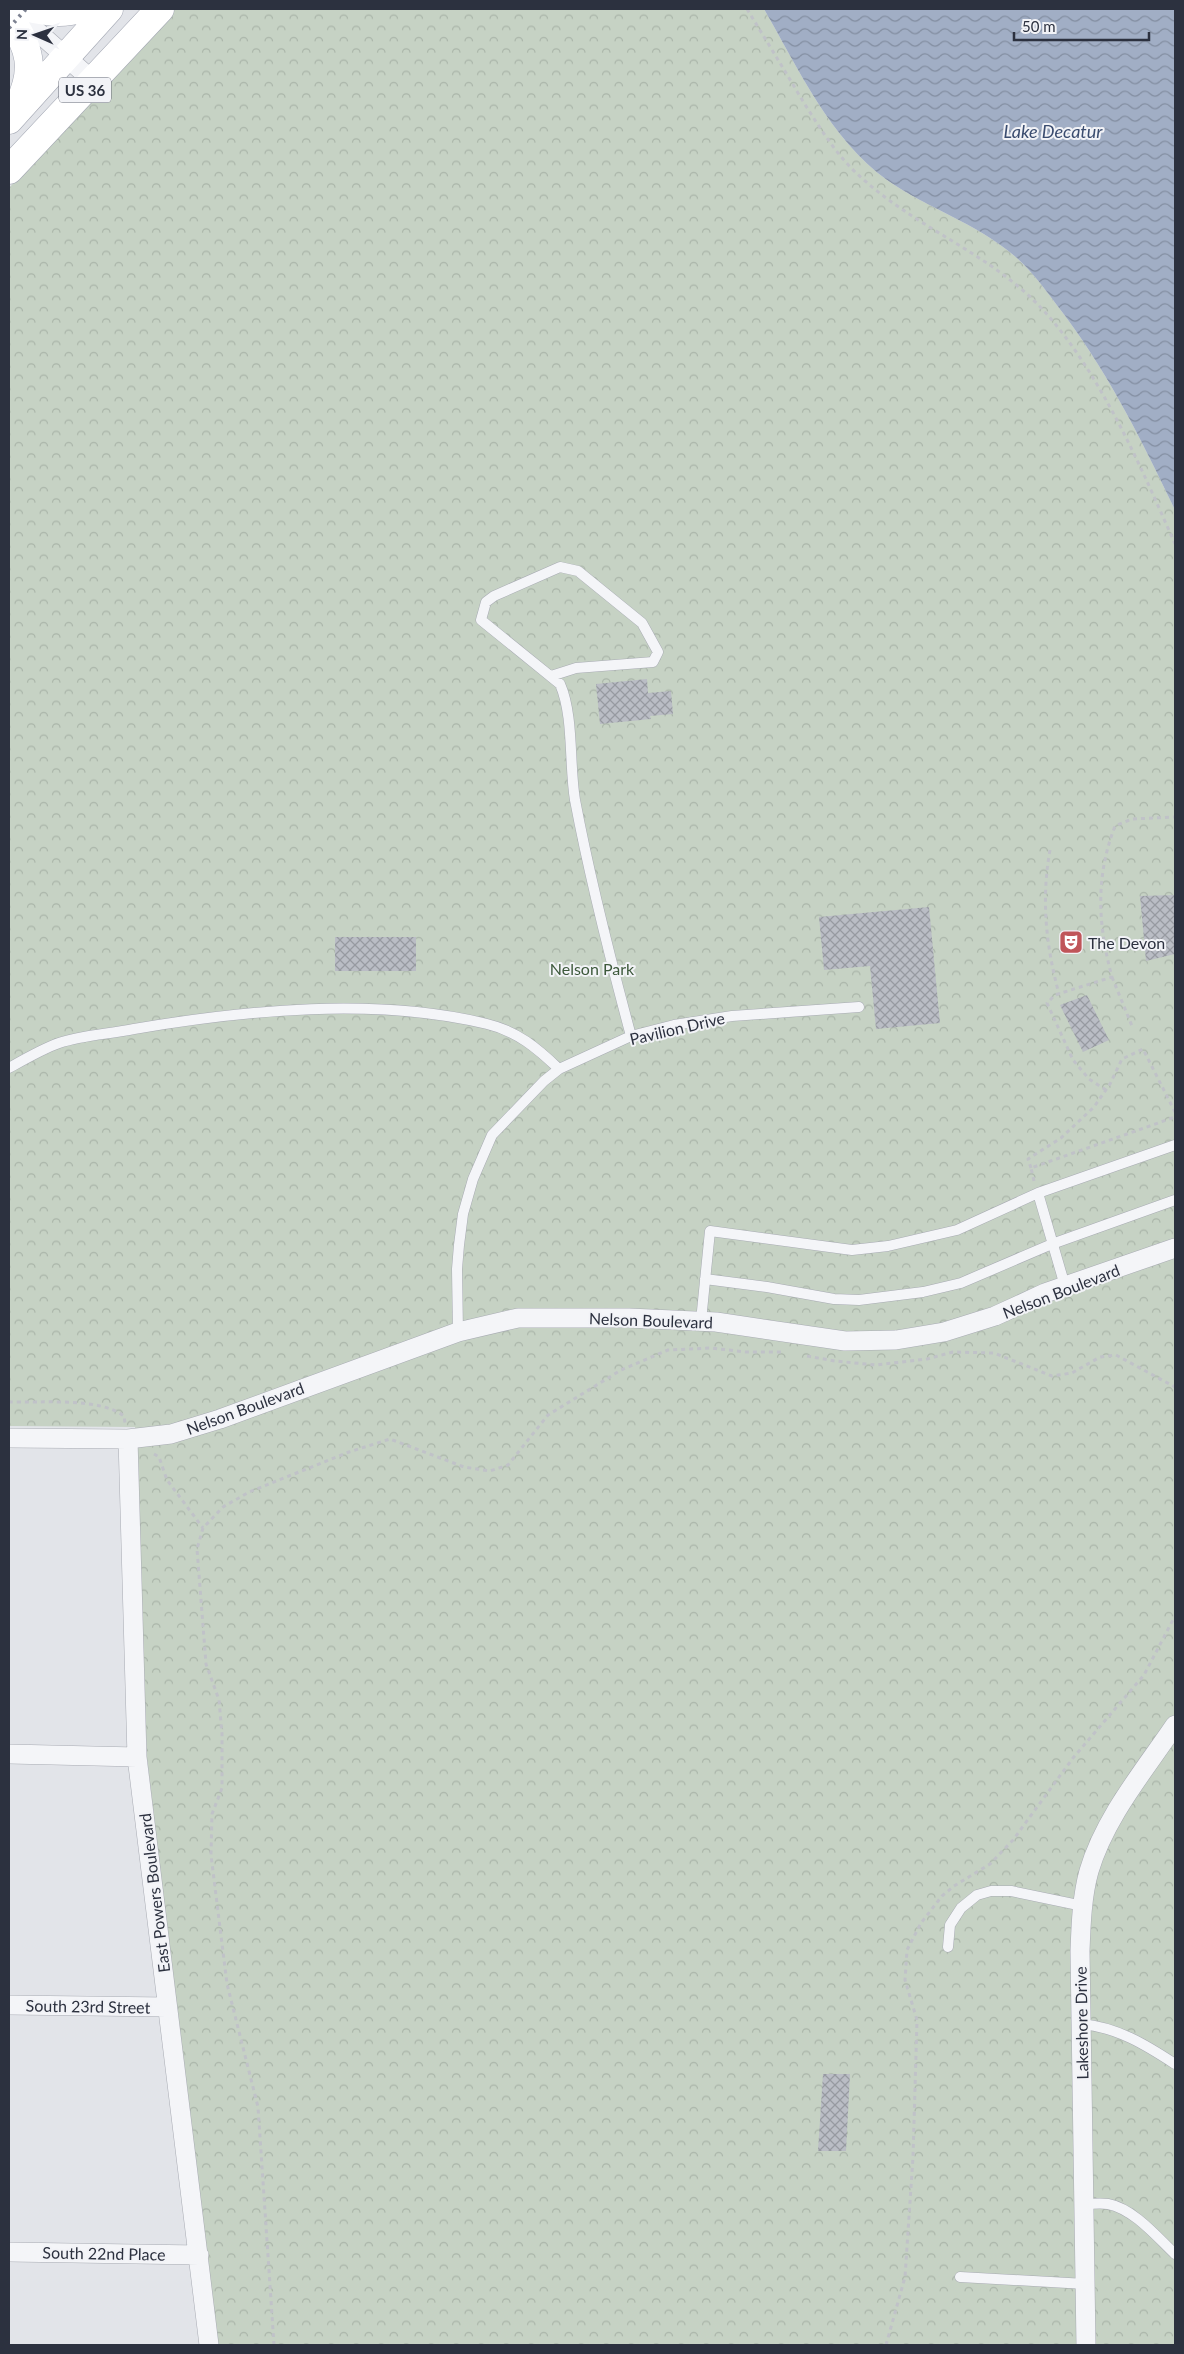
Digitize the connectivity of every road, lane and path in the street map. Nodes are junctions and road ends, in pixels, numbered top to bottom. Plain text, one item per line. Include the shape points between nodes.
1 (12, 9) edge
2 (34, 9) edge
3 (79, 9) edge
4 (109, 9) edge
5 (160, 9) edge
6 (747, 9) edge
7 (9, 17) edge
8 (66, 56) junction
9 (93, 81) junction
10 (11, 118) edge
11 (9, 170) edge
12 (1175, 544) edge
13 (551, 676) junction
14 (1175, 816) edge
15 (1050, 850) dead end
16 (1112, 977) junction
17 (1059, 994) junction
18 (859, 1007) dead end
19 (1132, 1026) dead end
20 (631, 1036) junction
21 (9, 1068) edge
22 (559, 1069) junction
23 (1106, 1090) junction
24 (1175, 1112) edge
25 (1175, 1117) edge
26 (1175, 1145) edge
27 (1030, 1168) junction
28 (1038, 1193) junction
29 (1175, 1200) edge
30 (1052, 1244) junction
31 (1175, 1248) edge
32 (705, 1279) junction
33 (1065, 1286) junction
34 (701, 1321) junction
35 (458, 1332) junction
36 (786, 1352) dead end
37 (802, 1355) dead end
38 (1175, 1387) edge
39 (9, 1402) edge
40 (9, 1438) edge
41 (128, 1439) junction
42 (203, 1528) junction
43 (1175, 1616) edge
44 (1175, 1725) edge
45 (9, 1754) edge
46 (137, 1757) junction
47 (1083, 1906) junction
48 (948, 1947) dead end
49 (9, 2005) edge
50 (167, 2007) junction
51 (1081, 2024) junction
52 (1175, 2064) edge
53 (1084, 2204) junction
54 (9, 2252) edge
55 (1175, 2254) edge
56 (199, 2255) junction
57 (960, 2277) dead end
58 (1086, 2284) junction
59 (209, 2345) edge
60 (274, 2345) edge
61 (886, 2345) edge
62 (1086, 2345) edge

1 - 8 street
2 - 3 main road via 70,12
4 - 8 main road, US 36
5 - 9 main road, US 36
6 - 12 path via 818,125 846,164 904,212 1001,272 1056,325 1109,405
7 - 10 main road via 28,51 30,66 22,97
8 - 9 street
8 - 10 main road, US 36
9 - 11 main road, US 36
13 - 13 lane via 576,668 653,662 658,652 642,623 578,571 560,567 494,596 486,602 481,620
13 - 20 lane via 560,684 567,699 575,799
14 - 16 path via 1132,819 1115,826 1100,898 1104,948
15 - 17 path via 1044,908 1050,963
16 - 17 path
16 - 19 path
17 - 23 path via 1050,998 1048,1008 1073,1060 1089,1079
18 - 20 lane, Pavilion Drive via 716,1018
20 - 22 lane, Pavilion Drive
21 - 22 lane via 61,1042 181,1021 336,1007 417,1013 488,1024 531,1042
22 - 35 lane, Pavilion Drive via 544,1080 492,1135 480,1160 463,1214 459,1245
23 - 24 path via 1122,1060 1144,1049
23 - 27 path via 1094,1107 1062,1138 1028,1159
25 - 27 path
26 - 28 lane
27 - 28 path
28 - 30 lane
28 - 32 lane via 957,1230 888,1246 852,1250 710,1231
29 - 30 lane
30 - 32 lane via 960,1283 886,1298 834,1299
30 - 33 lane
31 - 33 street, Nelson Boulevard
32 - 34 lane
33 - 34 street, Nelson Boulevard via 995,1316 944,1332 896,1340 845,1341
34 - 35 street, Nelson Boulevard via 518,1318
35 - 41 street, Nelson Boulevard via 194,1428
36 - 42 path via 711,1348 668,1350 621,1370 548,1415 508,1464 490,1471 464,1467 390,1439 249,1492 223,1507
37 - 38 path via 876,1364 927,1359 953,1352 994,1354 1052,1376 1072,1373 1100,1357 1116,1355
39 - 41 path via 75,1404 115,1410 124,1416
40 - 41 street, Nelson Boulevard
41 - 42 path via 159,1457 167,1480
41 - 46 street, East Powers Boulevard
42 - 60 path via 197,1549 206,1664 220,1700 222,1734 222,1788 212,1814 211,1855 227,1984 258,2107
43 - 61 path via 1144,1675 1073,1758 1013,1840 990,1864 942,1896 907,1950 904,1980 918,2020 913,2157 905,2277
44 - 47 street, Lakeshore Drive via 1110,1821 1089,1872
45 - 46 street
46 - 50 street, East Powers Boulevard
47 - 48 lane via 1011,1891 991,1891 977,1896 961,1908 950,1925
47 - 51 street, Lakeshore Drive
49 - 50 street, South 23rd Street
50 - 56 street, East Powers Boulevard
51 - 52 lane via 1105,2028 1135,2039
51 - 53 street, Lakeshore Drive
53 - 55 lane via 1108,2204 1123,2211
53 - 58 street, Lakeshore Drive
54 - 56 street, South 22nd Place
56 - 59 street, East Powers Boulevard
57 - 58 lane
58 - 62 street, Lakeshore Drive

